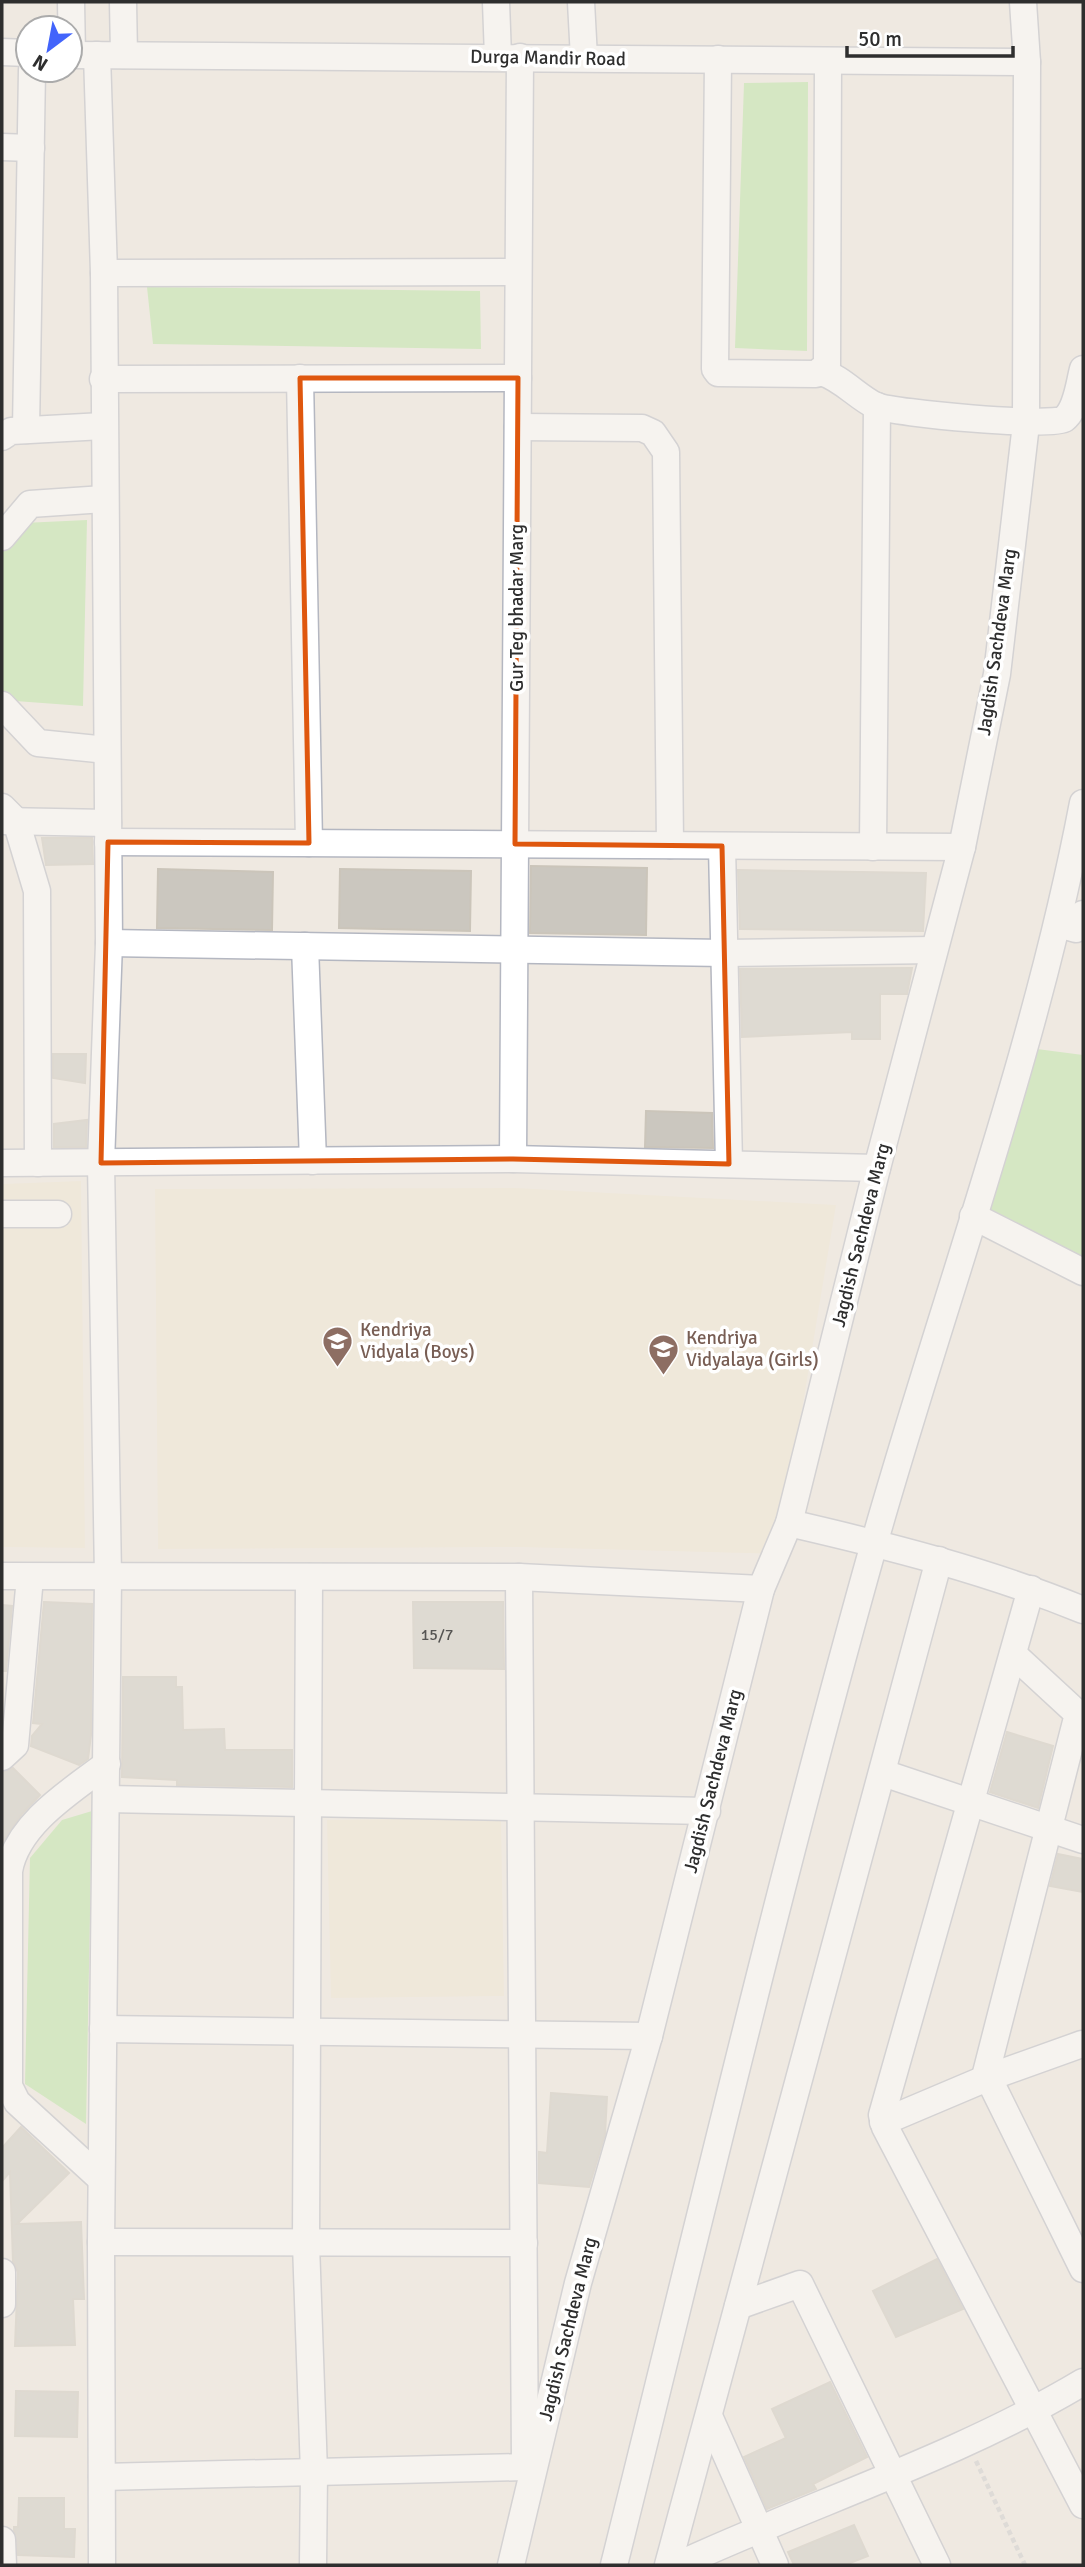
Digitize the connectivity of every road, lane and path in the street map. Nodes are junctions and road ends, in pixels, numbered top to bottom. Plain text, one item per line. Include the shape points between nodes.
1 (123, 2) edge
2 (496, 2) edge
3 (581, 2) edge
4 (1023, 2) edge
5 (84, 55) edge
6 (124, 55) junction
7 (509, 57) junction
8 (584, 58) junction
9 (718, 59) junction
10 (828, 61) junction
11 (1027, 62) junction
12 (32, 84) edge
13 (83, 84) edge
14 (2, 147) edge
15 (31, 148) junction
16 (518, 272) junction
17 (104, 273) junction
18 (1083, 369) edge
19 (821, 372) junction
20 (300, 378) junction
21 (518, 378) junction
22 (103, 379) junction
23 (877, 406) junction
24 (1078, 406) edge
25 (1026, 424) junction
26 (103, 426) junction
27 (517, 427) junction
28 (14, 434) edge
29 (104, 499) junction
30 (2, 537) edge
31 (2, 705) edge
32 (107, 750) junction
33 (1083, 803) edge
34 (6, 816) edge
35 (108, 833) junction
36 (309, 843) junction
37 (515, 844) junction
38 (670, 845) junction
39 (723, 846) junction
40 (873, 847) junction
41 (962, 847) junction
42 (1083, 914) edge
43 (1058, 924) junction
44 (109, 943) junction
45 (305, 946) junction
46 (514, 950) junction
47 (934, 950) junction
48 (724, 953) junction
49 (513, 1159) junction
50 (313, 1161) junction
51 (2, 1163) edge
52 (38, 1163) junction
53 (102, 1163) junction
54 (729, 1164) junction
55 (877, 1168) junction
56 (2, 1214) edge
57 (58, 1214) dead end
58 (973, 1216) junction
59 (1083, 1272) edge
60 (789, 1523) junction
61 (875, 1543) junction
62 (939, 1560) junction
63 (2, 1576) edge
64 (30, 1577) junction
65 (108, 1577) junction
66 (309, 1577) junction
67 (519, 1577) junction
68 (761, 1589) junction
69 (1031, 1589) junction
70 (1083, 1610) edge
71 (1013, 1654) junction
72 (11, 1677) edge
73 (1080, 1716) edge
74 (2, 1757) edge
75 (107, 1764) junction
76 (883, 1773) junction
77 (107, 1799) junction
78 (971, 1801) junction
79 (309, 1804) junction
80 (521, 1808) junction
81 (707, 1811) junction
82 (1047, 1828) junction
83 (1083, 1840) edge
84 (103, 2029) junction
85 (309, 2032) junction
86 (522, 2036) junction
87 (649, 2036) junction
88 (1083, 2046) edge
89 (987, 2078) junction
90 (883, 2122) junction
91 (101, 2179) junction
92 (101, 2242) junction
93 (524, 2243) junction
94 (306, 2244) junction
95 (1083, 2269) edge
96 (2, 2272) edge
97 (2, 2304) edge
98 (738, 2306) junction
99 (1083, 2382) edge
100 (1035, 2411) junction
101 (709, 2416) junction
102 (967, 2441) junction
103 (525, 2467) junction
104 (314, 2472) junction
105 (892, 2476) junction
106 (102, 2477) junction
107 (1083, 2505) edge
108 (525, 2507) junction
109 (758, 2528) junction
110 (2, 2540) edge
111 (3, 2565) edge
112 (102, 2565) edge
113 (313, 2565) edge
114 (511, 2565) edge
115 (614, 2565) edge
116 (668, 2565) edge
117 (678, 2565) edge
118 (775, 2565) edge
119 (937, 2565) edge
120 (1025, 2565) edge

1 - 6 street
2 - 7 street, Gur Teg bhadar Marg
3 - 8 street
4 - 11 street, Jagdish Sachdeva Marg
5 - 6 street, Durga Mandir Road
6 - 7 street, Durga Mandir Road
7 - 8 street, Durga Mandir Road
7 - 16 street, Gur Teg bhadar Marg
8 - 9 street, Durga Mandir Road
9 - 10 street, Durga Mandir Road
9 - 19 street via 715,371
10 - 11 street, Durga Mandir Road
10 - 19 street via 827,365
11 - 25 street, Jagdish Sachdeva Marg
12 - 15 street
13 - 17 street
14 - 15 street
15 - 28 street
16 - 17 street
16 - 21 street, Gur Teg bhadar Marg
17 - 22 street
18 - 24 street
19 - 23 street
20 - 21 street
20 - 22 street
20 - 36 street
21 - 27 street, Gur Teg bhadar Marg
22 - 26 street
23 - 25 street
23 - 40 street
24 - 25 street via 1058,423
25 - 41 street, Jagdish Sachdeva Marg via 997,674
26 - 28 street
26 - 29 street
27 - 37 street, Gur Teg bhadar Marg
27 - 38 street via 642,428 653,433 666,452
29 - 30 street via 30,504
29 - 32 street
31 - 32 street via 38,743
32 - 35 street
33 - 43 street
34 - 35 street
34 - 52 street via 37,891
35 - 36 street
35 - 44 street
36 - 37 street
37 - 38 street
37 - 46 street, Gur Teg bhadar Marg
38 - 39 street
39 - 40 street
39 - 48 street
40 - 41 street
41 - 47 street, Jagdish Sachdeva Marg
42 - 43 street via 1076,929
43 - 58 street
44 - 45 street
44 - 53 street
45 - 46 street
45 - 50 street
46 - 48 street
46 - 49 street, Gur Teg bhadar Marg
47 - 48 street
47 - 55 street, Jagdish Sachdeva Marg
48 - 54 street
49 - 50 street
49 - 54 street
50 - 53 street
51 - 52 street
52 - 53 street
53 - 65 street
54 - 55 street
55 - 60 street, Jagdish Sachdeva Marg
56 - 57 street
58 - 59 street
58 - 61 street
60 - 61 street
60 - 68 street, Jagdish Sachdeva Marg
61 - 62 street
61 - 115 street via 755,1996
62 - 69 street
62 - 76 street
63 - 64 street
64 - 65 street
64 - 72 street
65 - 66 street
65 - 75 street
66 - 67 street
66 - 79 street
67 - 68 street
67 - 80 street
68 - 81 street, Jagdish Sachdeva Marg
69 - 70 street
69 - 71 street
71 - 73 street
71 - 78 street
72 - 74 street via 15,1745
73 - 82 street
75 - 77 street
75 - 91 street via 54,1804 21,1841 9,1871 9,2086 17,2102
76 - 78 street
76 - 98 street
77 - 79 street
77 - 84 street
78 - 82 street
78 - 90 street
79 - 80 street
79 - 85 street
80 - 81 street
80 - 86 street
81 - 87 street, Jagdish Sachdeva Marg
82 - 83 street
82 - 89 street via 986,2067
84 - 85 street
84 - 91 street
85 - 86 street
85 - 94 street
86 - 87 street
86 - 93 street
87 - 108 street, Jagdish Sachdeva Marg via 578,2283
88 - 89 street
89 - 90 street
89 - 95 street
90 - 100 street
91 - 92 street
92 - 94 street
92 - 106 street
93 - 94 street
93 - 103 street
94 - 104 street
96 - 97 street
98 - 101 street
98 - 105 street via 800,2284
99 - 100 street
100 - 102 street
100 - 107 street
101 - 109 street
101 - 116 street
102 - 105 street
102 - 120 path
103 - 104 street
103 - 108 street
104 - 106 street
104 - 113 street
105 - 109 street
105 - 119 street
106 - 112 street
108 - 114 street, Jagdish Sachdeva Marg
109 - 117 street
109 - 118 street
110 - 111 street

